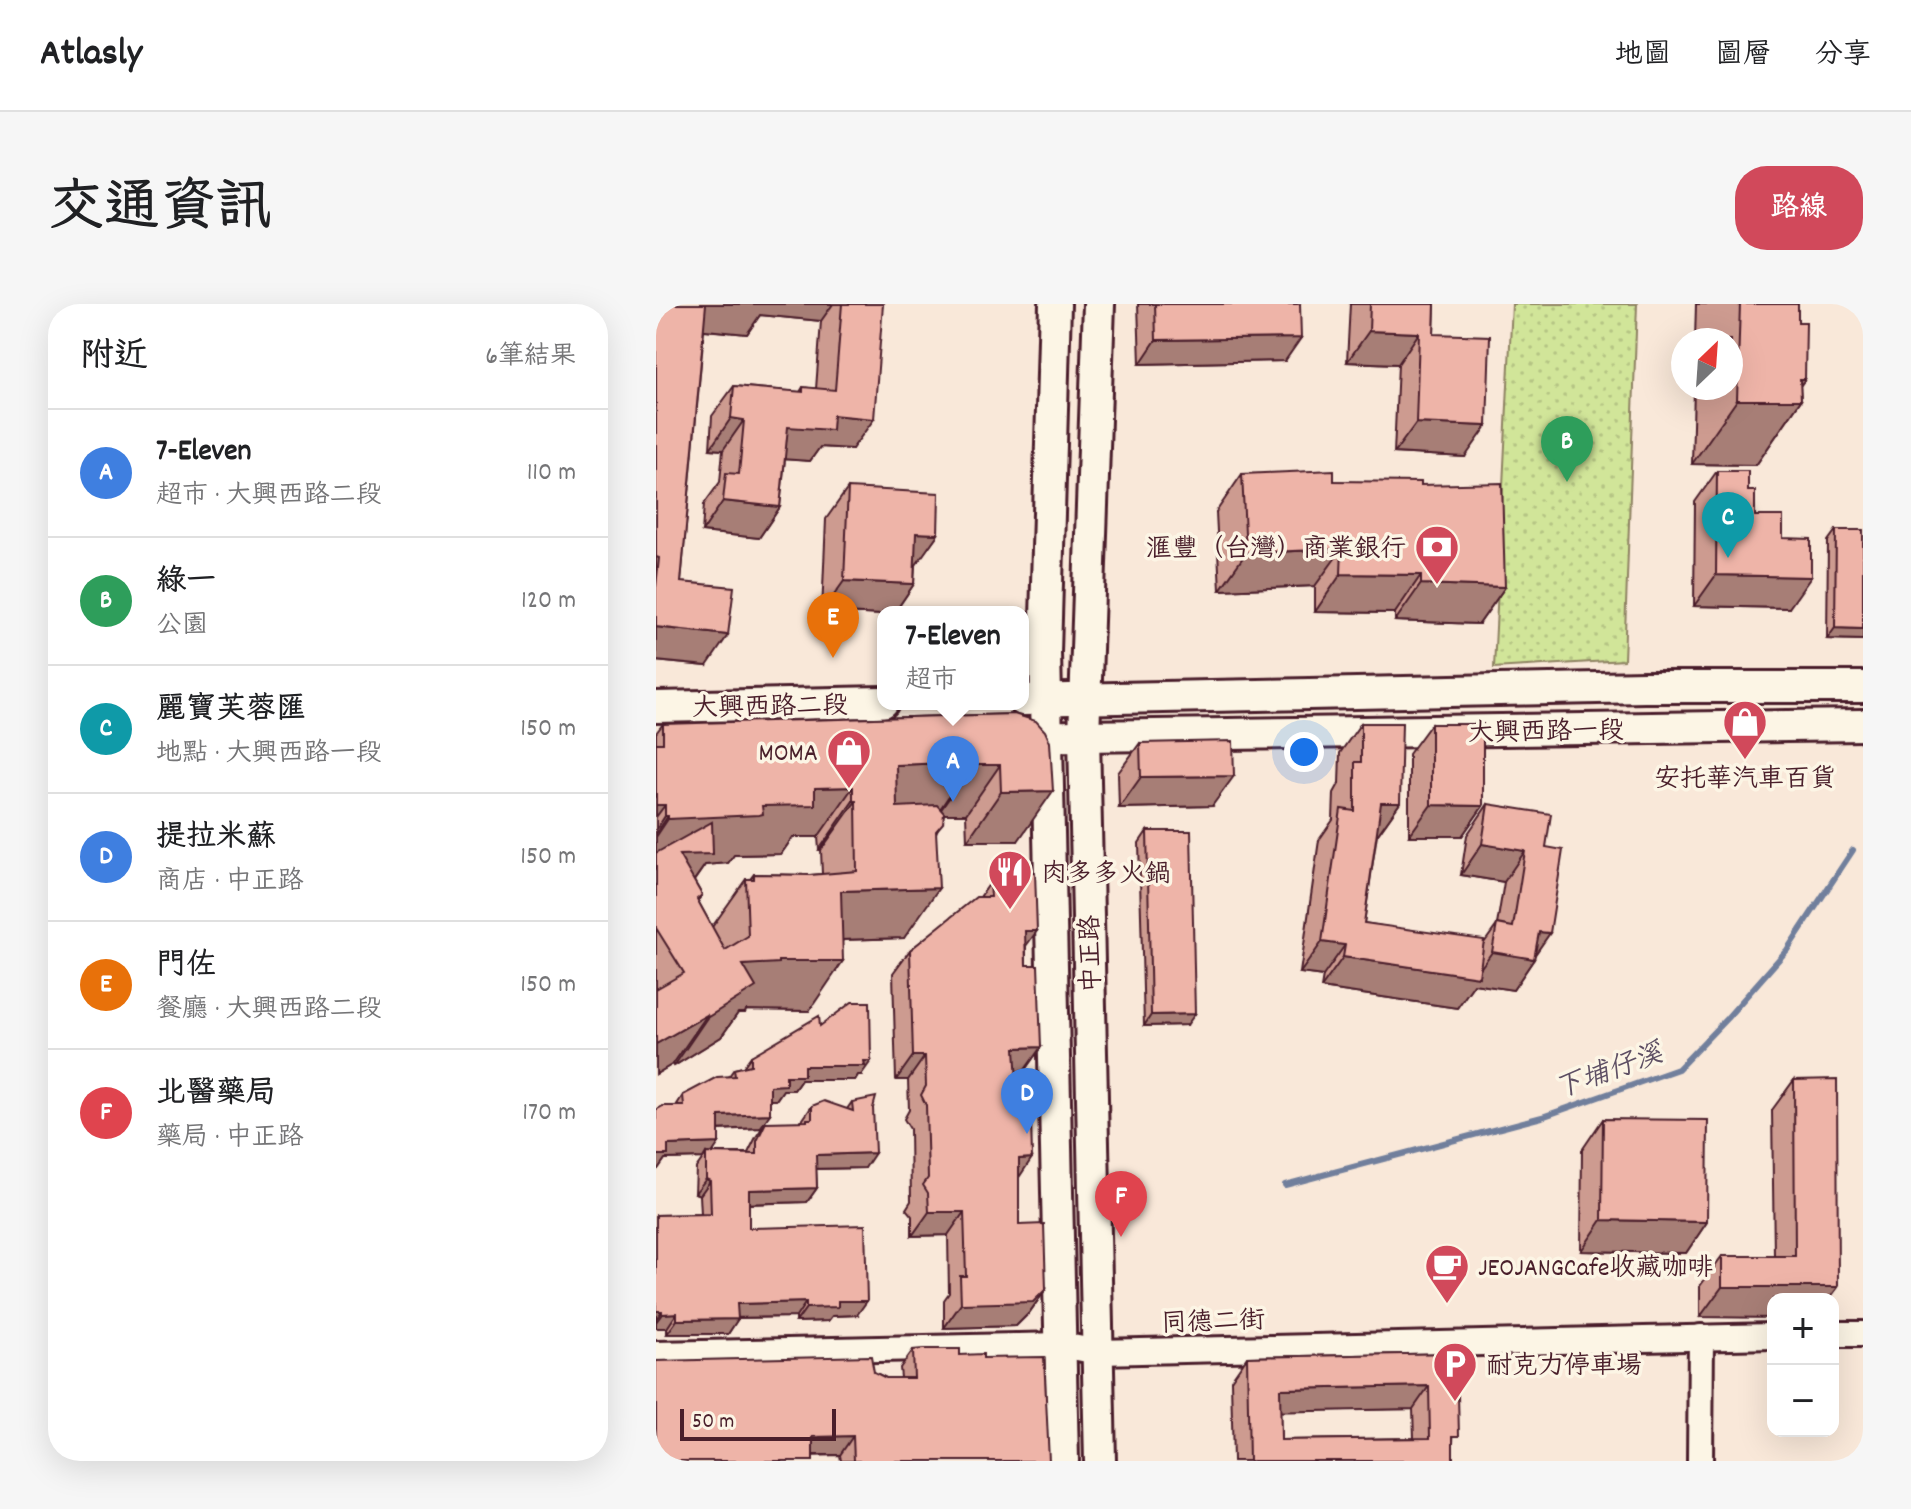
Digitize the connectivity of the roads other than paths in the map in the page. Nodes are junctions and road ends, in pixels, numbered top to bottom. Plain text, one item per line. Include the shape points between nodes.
1 (1055, 304) edge
2 (1099, 304) edge
3 (1863, 687) edge
4 (1086, 699) junction
5 (1034, 700) edge
6 (877, 702) edge
7 (656, 707) edge
8 (1863, 725) edge
9 (1045, 736) junction
10 (1084, 736) junction
11 (980, 737) edge
12 (1839, 1334) edge
13 (1863, 1334) edge
14 (1767, 1336) edge
15 (1701, 1337) junction
16 (1062, 1345) junction
17 (1098, 1352) junction
18 (656, 1354) edge
19 (1063, 1461) edge
20 (1100, 1461) edge
21 (1700, 1461) edge

1 - 5 street, 中正路
2 - 4 street, 中正路
3 - 4 street, 大興西路一段
4 - 5 street
4 - 10 street, 中正路
5 - 9 street, 中正路
6 - 7 street, 大興西路二段
8 - 10 street, 大興西路一段
9 - 10 street
9 - 11 street
9 - 16 street, 中正路
10 - 17 street, 中正路
12 - 13 street
14 - 15 street, 同德二街
15 - 17 street, 同德二街
15 - 21 street
16 - 17 street, 同德二街
16 - 18 street, 同德二街
16 - 19 street, 中正路
17 - 20 street, 中正路

